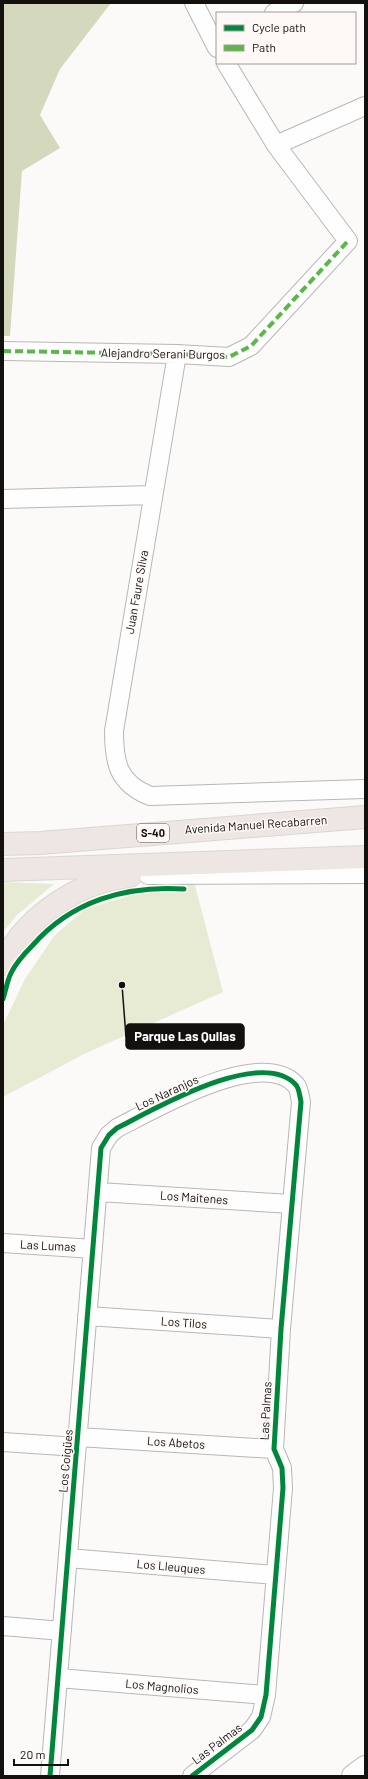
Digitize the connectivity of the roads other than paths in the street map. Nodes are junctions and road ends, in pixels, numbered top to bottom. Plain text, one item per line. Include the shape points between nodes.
1 (194, 3) edge
2 (294, 3) edge
3 (276, 12) edge
4 (216, 44) edge
5 (227, 64) edge
6 (365, 106) edge
7 (276, 145) junction
8 (3, 351) edge
9 (177, 354) junction
10 (153, 495) junction
11 (3, 499) edge
12 (365, 789) edge
13 (365, 808) edge
14 (365, 817) edge
15 (327, 820) junction
16 (304, 821) junction
17 (365, 824) edge
18 (3, 831) edge
19 (81, 839) junction
20 (3, 844) edge
21 (365, 857) edge
22 (205, 862) junction
23 (3, 870) edge
24 (365, 874) edge
25 (144, 875) junction
26 (3, 964) edge
27 (297, 1086) joint
28 (101, 1148) joint
29 (98, 1192) junction
30 (291, 1204) junction
31 (3, 1244) edge
32 (93, 1249) junction
33 (88, 1316) junction
34 (281, 1329) junction
35 (3, 1442) edge
36 (77, 1442) junction
37 (274, 1449) junction
38 (68, 1558) junction
39 (275, 1575) junction
40 (3, 1626) edge
41 (62, 1631) junction
42 (58, 1678) junction
43 (266, 1695) junction
44 (365, 1767) edge
45 (50, 1776) edge
46 (192, 1776) edge
47 (354, 1776) edge

1 - 4 street
2 - 3 street
5 - 7 street
6 - 7 street
7 - 9 street, Alejandro Serani Burgos via 348,242 251,346 229,357
8 - 9 street, Alejandro Serani Burgos
9 - 10 street, Juan Faure Silva
10 - 11 street
10 - 12 street, Juan Faure Silva via 114,731 117,768 125,781 137,791 150,796
13 - 16 main road
14 - 15 main road, Avenida Manuel Recabarren / S-40
15 - 16 main road, Avenida Manuel Recabarren / S-40
15 - 17 main road
16 - 19 main road, Avenida Manuel Recabarren / S-40
18 - 19 main road via 38,839
19 - 20 main road, Avenida Manuel Recabarren / S-40
21 - 22 main road
22 - 23 main road
22 - 25 main road
24 - 25 street
25 - 26 main road via 107,881 73,894 57,904 28,929
27 - 28 street, Los Naranjos via 285,1076 253,1073 235,1076 192,1090 117,1128
27 - 30 street, Las Palmas via 301,1102
28 - 29 street, Los Coigües
29 - 30 street, Los Maitenes
29 - 32 street, Los Coigües
30 - 34 street, Las Palmas
31 - 32 street, Las Lumas
32 - 33 street, Los Coigües
33 - 34 street, Los Tilos
33 - 36 street, Los Coigües
34 - 37 street, Las Palmas
35 - 36 street, Los Abetos
36 - 37 street, Los Abetos
36 - 38 street, Los Coigües
37 - 39 street, Las Palmas via 282,1468 283,1488
38 - 39 street, Los Lleuques
38 - 41 street, Los Coigües
39 - 43 street, Las Palmas
40 - 41 street
41 - 42 street, Los Coigües
42 - 43 street, Los Magnolios
42 - 45 street, Los Coigües
43 - 46 street, Las Palmas via 261,1718 252,1730
44 - 47 street

